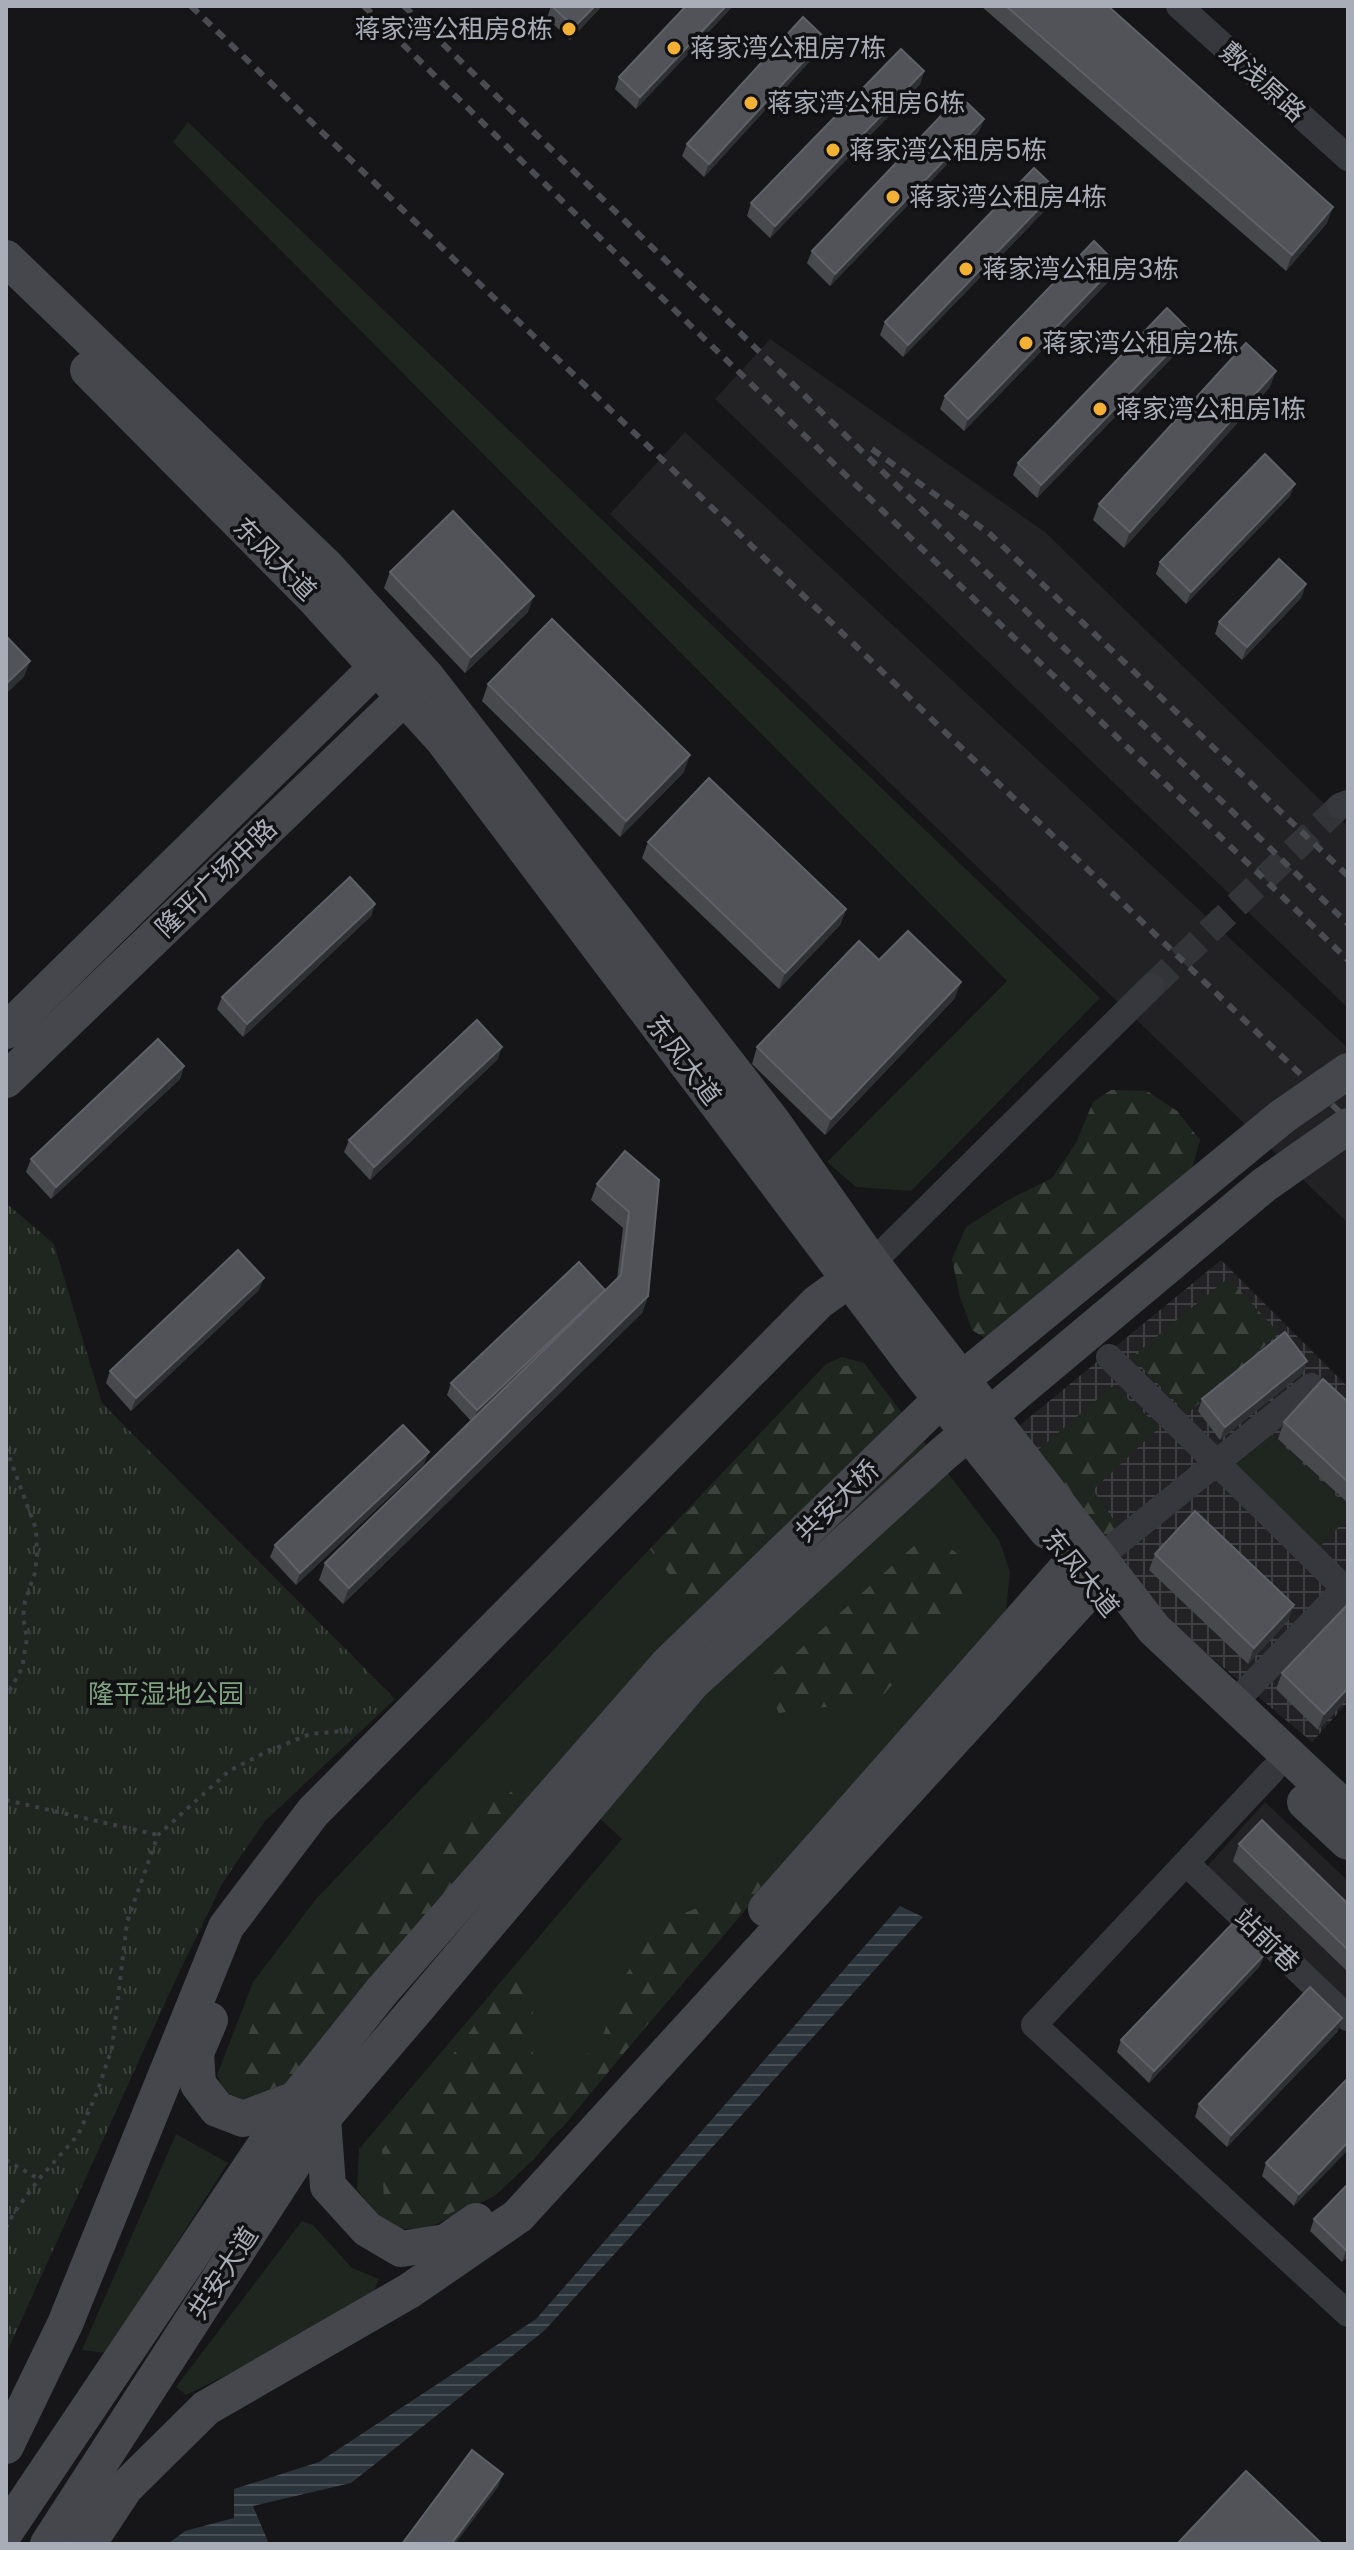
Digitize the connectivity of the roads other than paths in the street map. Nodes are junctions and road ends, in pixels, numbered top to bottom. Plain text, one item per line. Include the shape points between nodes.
1 (1179, 6) edge
2 (1348, 158) edge
3 (6, 258) edge
4 (6, 291) edge
5 (387, 657) junction
6 (415, 687) junction
7 (1152, 986) tunnel mouth
8 (6, 1031) edge
9 (1348, 1071) edge
10 (6, 1080) edge
11 (1348, 1126) edge
12 (859, 1277) junction
13 (1109, 1357) dead end
14 (1311, 1386) dead end
15 (1216, 1462) junction
16 (1092, 1564) junction
17 (1346, 1587) edge
18 (1233, 1704) junction
19 (1272, 1771) junction
20 (1348, 1811) edge
21 (1348, 1842) edge
22 (1186, 1863) junction
23 (412, 2014) joint
24 (1348, 2018) edge
25 (310, 2108) junction
26 (1348, 2314) edge
27 (6, 2446) edge
28 (6, 2531) edge
29 (48, 2544) edge
30 (88, 2544) edge

1 - 2 street, 敷浅原路
3 - 5 main road, 东风大道 via 328,568
4 - 5 main road, 东风大道 via 300,584
5 - 6 main road, 东风大道
5 - 8 main road, 隆平广场中路
6 - 10 main road, 隆平广场中路
6 - 12 main road, 东风大道 via 773,1122
7 - 12 street
9 - 25 main road, 共安大桥, bridge via 1283,1116 949,1392 667,1665 382,1991
11 - 23 main road, 共安大桥, bridge via 1264,1185 943,1454 692,1683
12 - 16 main road, 东风大道
12 - 25 main road via 832,1322 327,1828 244,1934 196,2053 198,2084 217,2109 243,2119
12 - 27 main road via 818,1302 313,1812 226,1927 65,2324
13 - 15 street
14 - 15 street
15 - 16 street
15 - 17 street
16 - 18 main road
16 - 19 main road, 东风大道 via 1143,1649
16 - 25 main road via 515,2193 446,2242 401,2249 367,2229 328,2186
16 - 30 main road via 518,2216 409,2291 206,2408 125,2488
17 - 18 street
18 - 20 main road
19 - 21 main road, 东风大道
19 - 22 street
22 - 24 street, 站前巷
22 - 26 street via 1034,2025
23 - 25 main road, 共安大道
25 - 28 main road
25 - 29 main road, 共安大道

